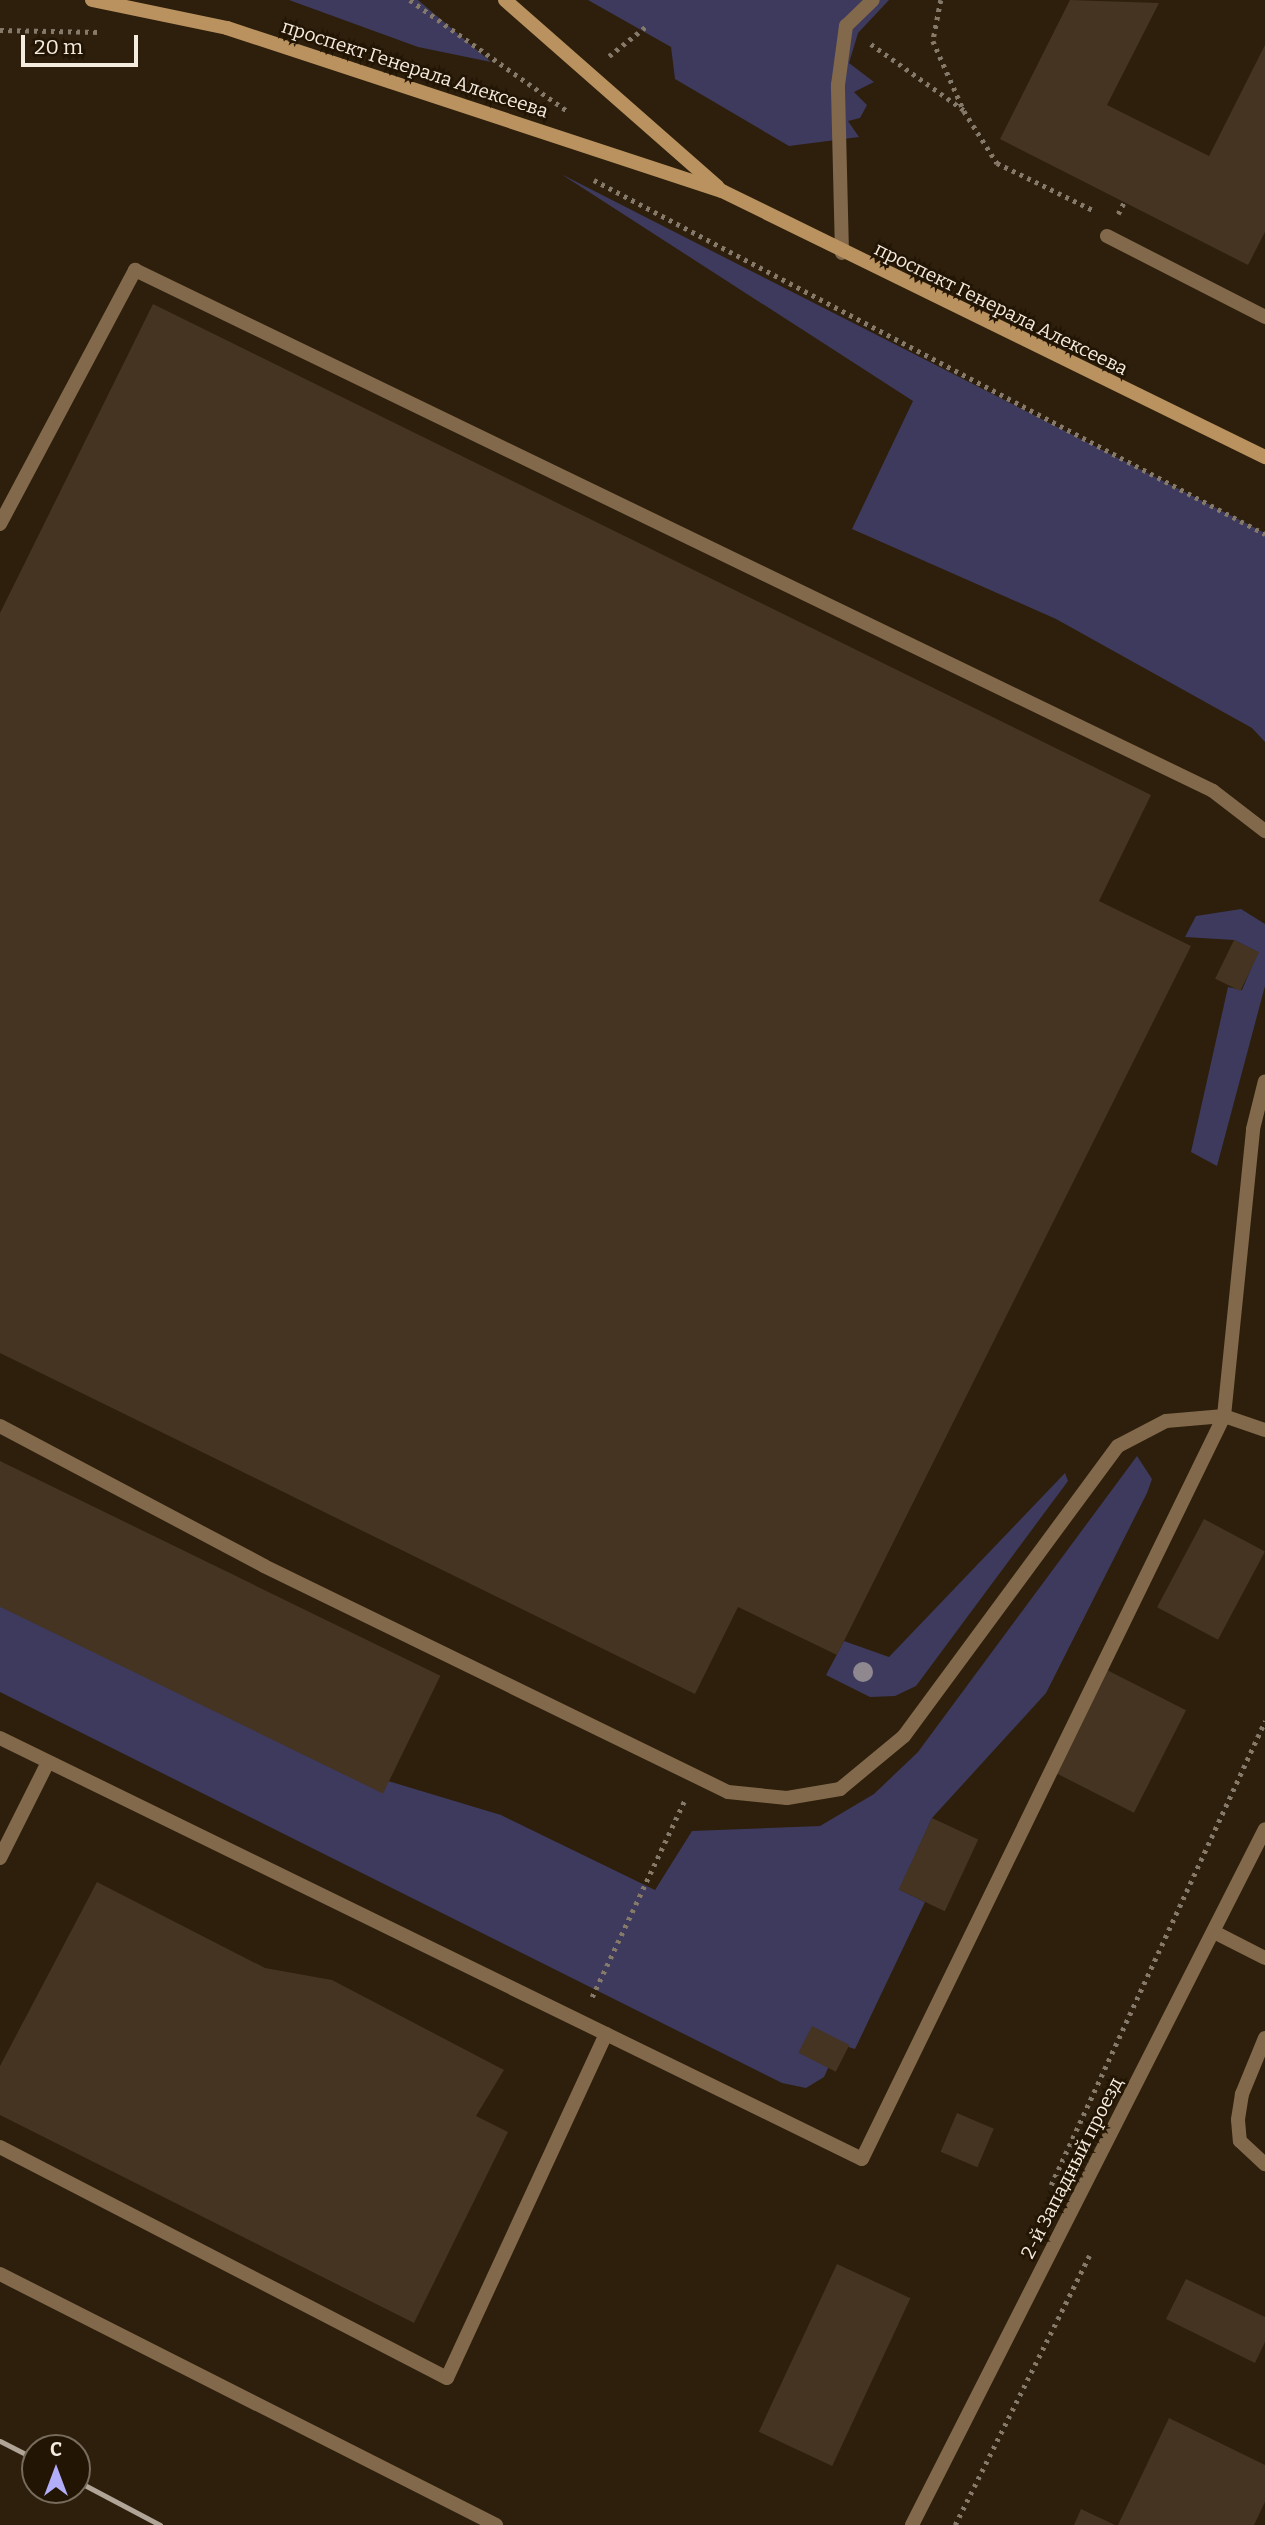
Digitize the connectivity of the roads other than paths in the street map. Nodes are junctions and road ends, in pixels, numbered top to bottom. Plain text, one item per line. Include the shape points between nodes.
1 (92, 0) edge
2 (505, 0) edge
3 (873, 0) edge
4 (722, 191) junction
5 (1107, 236) dead end
6 (842, 253) junction
7 (1265, 317) edge
8 (1265, 457) edge
9 (0, 524) edge
10 (1265, 831) edge
11 (1265, 1081) edge
12 (1224, 1416) junction
13 (0, 1426) edge
14 (1265, 1430) edge
15 (0, 1738) edge
16 (48, 1762) junction
17 (1265, 1829) edge
18 (0, 1858) edge
19 (1214, 1932) junction
20 (1265, 1958) edge
21 (606, 2034) junction
22 (1265, 2038) edge
23 (0, 2147) edge
24 (1265, 2164) edge
25 (0, 2274) edge
26 (496, 2525) edge
27 (912, 2525) edge

1 - 4 main road, проспект Генерала Алексеева via 228,28
2 - 4 main road, проспект Генерала Алексеева
3 - 6 street via 846,26 838,85
4 - 6 main road, проспект Генерала Алексеева
5 - 7 street
6 - 8 main road, проспект Генерала Алексеева
9 - 10 street via 135,270 1213,791
11 - 12 street via 1253,1129
12 - 13 street via 1166,1421 1118,1446 904,1736 841,1789 787,1798 728,1792 264,1566
12 - 14 street
12 - 21 street via 862,2160
15 - 16 street
16 - 18 street
16 - 21 street
17 - 19 street, 2-й Западный проезд
19 - 20 street
19 - 27 street, 2-й Западный проезд
21 - 23 street via 447,2378
22 - 24 street via 1241,2094 1238,2120 1240,2141
25 - 26 street

